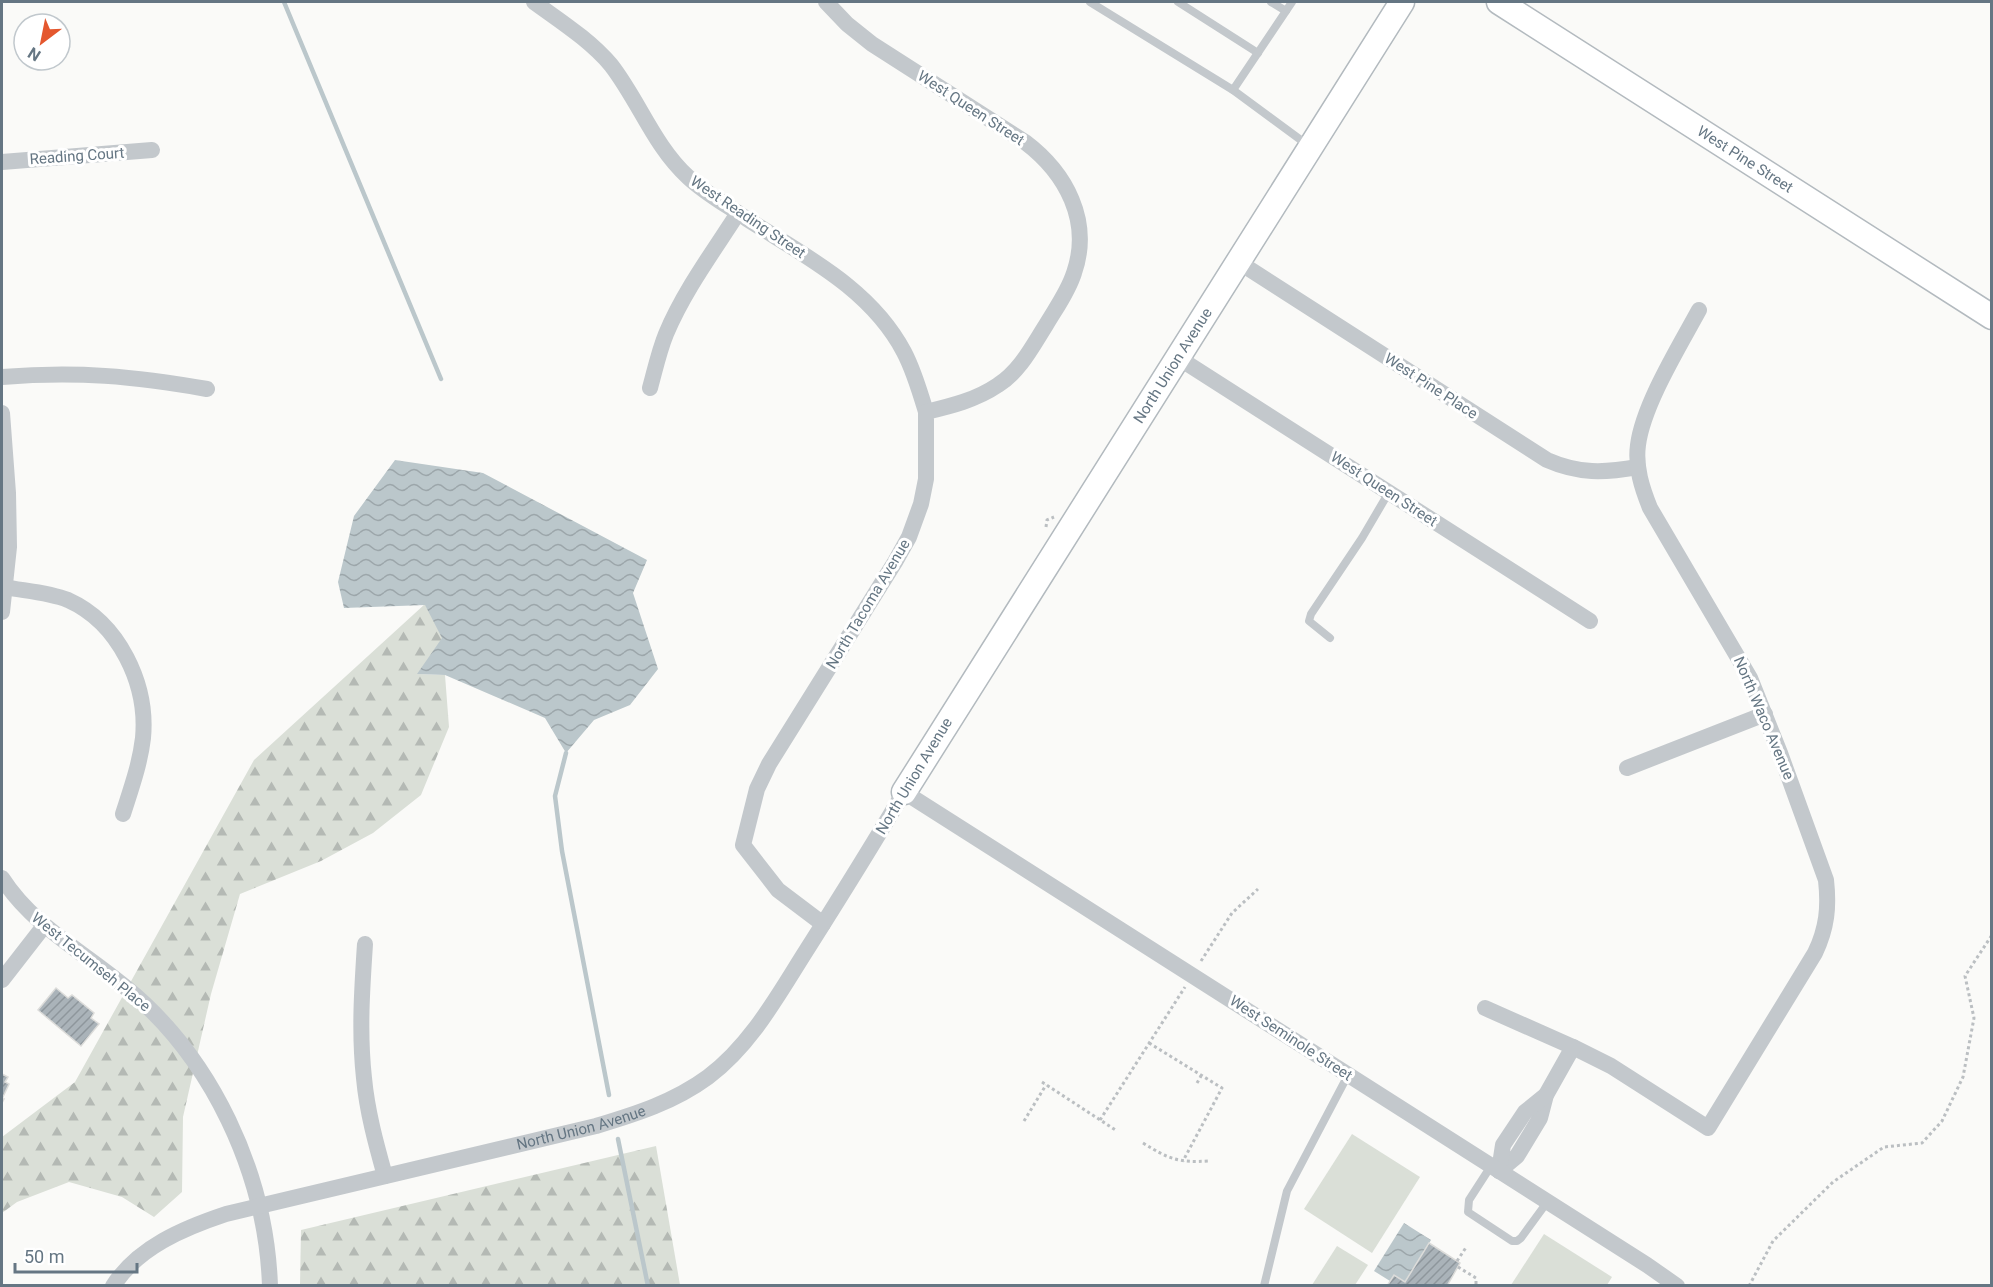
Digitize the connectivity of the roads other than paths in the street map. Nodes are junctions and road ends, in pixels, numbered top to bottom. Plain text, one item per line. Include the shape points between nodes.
1 (534, 2) edge
2 (826, 2) edge
3 (1090, 2) edge
4 (1178, 2) edge
5 (1271, 2) edge
6 (1292, 2) edge
7 (1402, 2) edge
8 (1499, 2) edge
9 (1286, 11) junction
10 (1258, 52) junction
11 (1233, 90) junction
12 (1310, 146) junction
13 (152, 150) dead end
14 (2, 162) edge
15 (738, 213) junction
16 (1237, 261) junction
17 (1699, 310) dead end
18 (1992, 317) edge
19 (1177, 357) junction
20 (2, 377) edge
21 (650, 388) dead end
22 (207, 389) dead end
23 (926, 412) junction
24 (2, 413) edge
25 (1638, 467) junction
26 (1389, 492) junction
27 (5, 493) edge
28 (4, 587) junction
29 (2, 612) edge
30 (1590, 621) dead end
31 (1330, 638) dead end
32 (1765, 714) junction
33 (1627, 768) dead end
34 (904, 792) junction
35 (123, 814) dead end
36 (2, 878) edge
37 (823, 924) junction
38 (44, 926) junction
39 (364, 944) dead end
40 (2, 980) edge
41 (1485, 1008) dead end
42 (1573, 1047) junction
43 (1348, 1075) junction
44 (1495, 1168) junction
45 (386, 1176) junction
46 (1548, 1201) junction
47 (259, 1206) junction
48 (113, 1286) edge
49 (270, 1286) edge
50 (1264, 1286) edge
51 (1677, 1286) edge

1 - 15 street, West Reading Street via 603,56 677,167
2 - 23 street, West Queen Street via 872,44 1025,142 1048,161 1074,205 1079,240 1077,264 1067,290 1019,367 984,394
3 - 11 lane
4 - 10 lane
5 - 9 lane
6 - 9 lane
7 - 12 street, North Union Avenue
8 - 18 street, West Pine Street
9 - 10 lane
10 - 11 lane
11 - 12 lane
12 - 16 street, North Union Avenue
13 - 14 street, Reading Court
15 - 21 street via 672,321
15 - 23 street, West Reading Street via 841,279 873,308 904,353
16 - 19 street, North Union Avenue
16 - 25 street, West Pine Place via 1547,460 1594,472
17 - 25 street, North Waco Avenue via 1645,418
19 - 26 street, West Queen Street
19 - 34 street, North Union Avenue
20 - 22 street via 94,374
23 - 37 street, North Tacoma Avenue via 926,479 909,537 769,764 754,796 743,845 778,890
24 - 27 street
25 - 32 street, North Waco Avenue via 1650,508 1738,654
26 - 30 street, West Queen Street
26 - 31 lane via 1311,614 1309,621
27 - 28 street via 9,547
28 - 29 street
28 - 35 street via 55,596 80,607 107,629 131,666 142,703 143,736
32 - 33 street
32 - 42 street, North Waco Avenue via 1826,880 1826,927 1815,953 1708,1128 1611,1066
34 - 37 street, North Union Avenue
34 - 43 street, West Seminole Street
36 - 38 street, West Tecumseh Place via 18,901
37 - 45 street, North Union Avenue via 742,1045 710,1076 682,1093 647,1110 596,1126
38 - 40 street
38 - 47 street, West Tecumseh Place via 127,988 192,1060 238,1143
39 - 45 street via 364,1078
41 - 42 street
42 - 44 street via 1546,1095 1525,1112 1503,1145
43 - 44 street, West Seminole Street
43 - 50 lane via 1287,1191
44 - 46 street, West Seminole Street
44 - 46 lane via 1469,1200 1468,1212 1512,1241 1521,1238
45 - 47 street, North Union Avenue
46 - 51 street, West Seminole Street
47 - 48 street, North Union Avenue via 175,1233 144,1253
47 - 49 street

